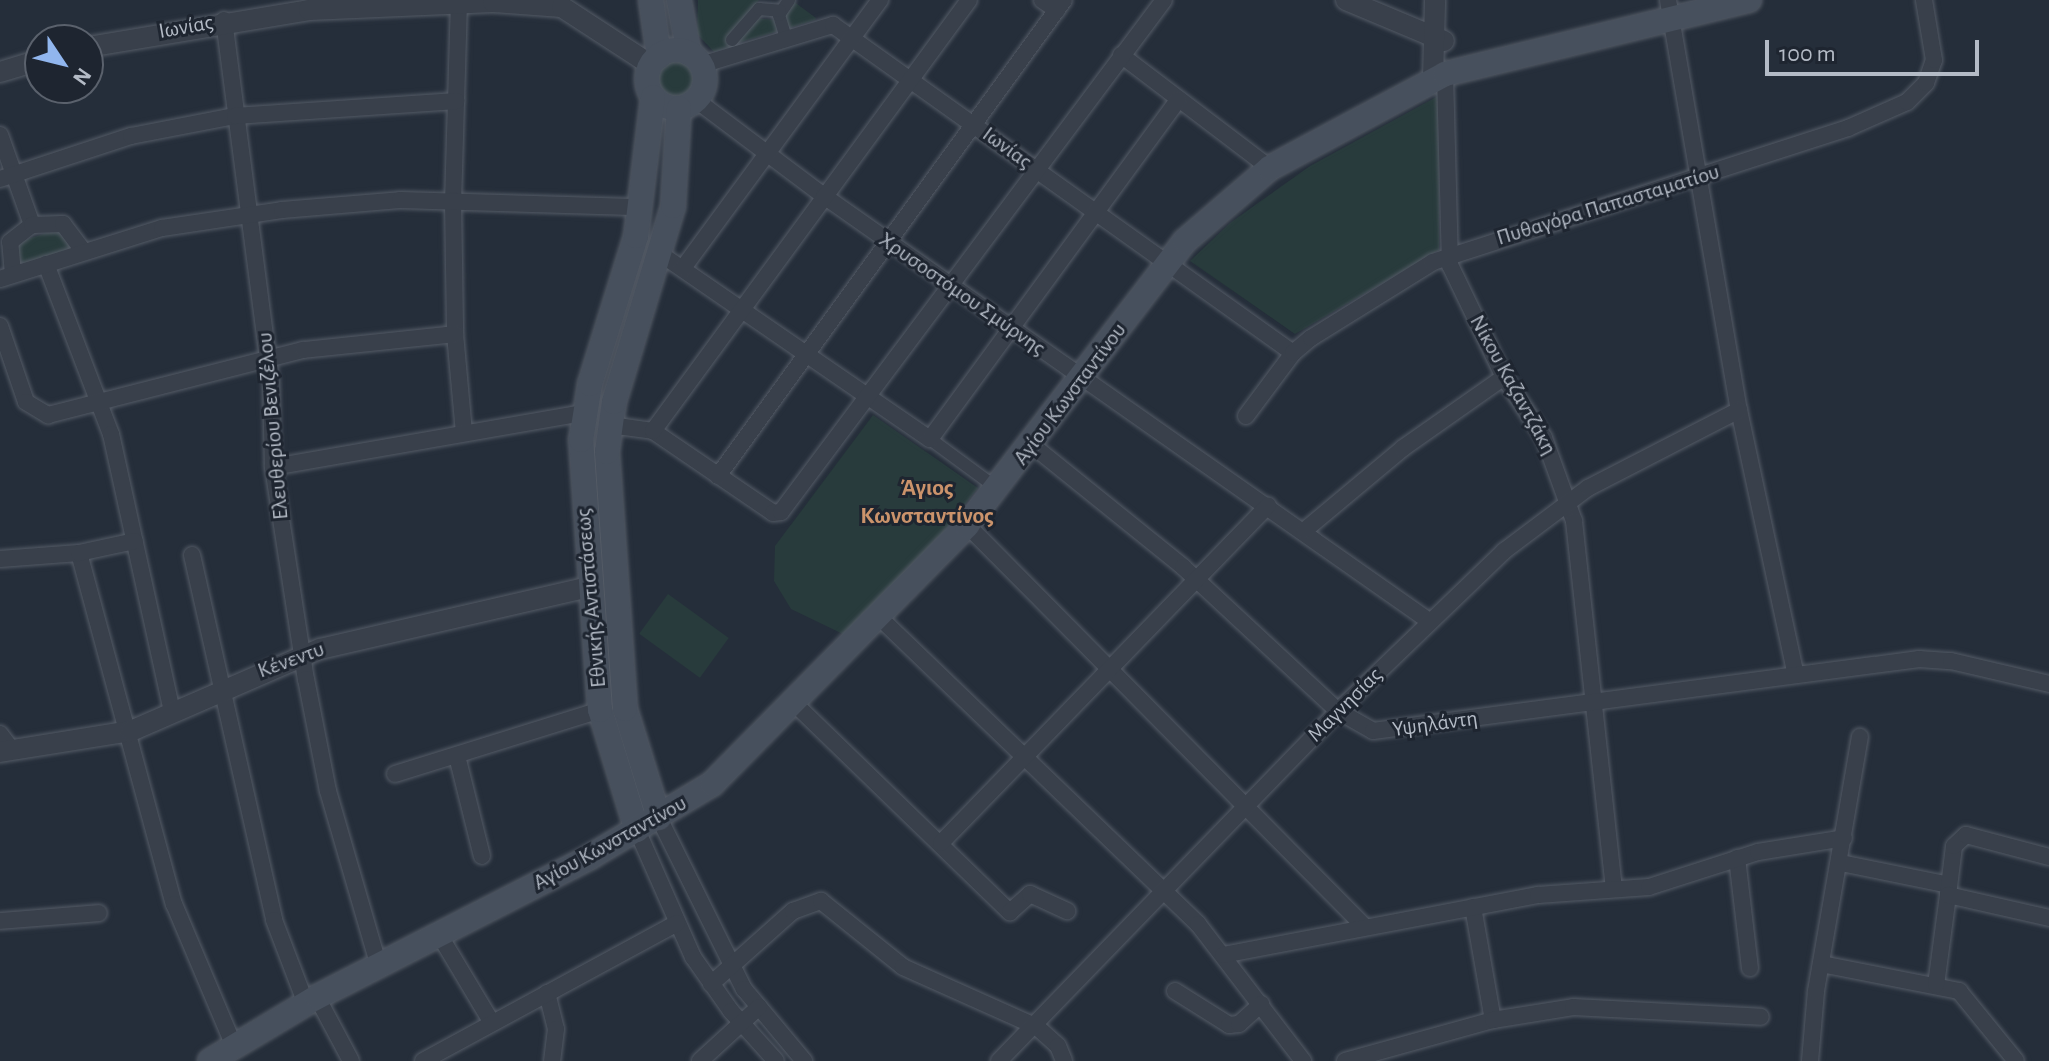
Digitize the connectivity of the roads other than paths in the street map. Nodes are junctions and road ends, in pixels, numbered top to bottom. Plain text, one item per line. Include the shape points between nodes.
1 (651, 0) edge
2 (679, 0) edge
3 (789, 0) edge
4 (880, 0) edge
5 (969, 0) edge
6 (1042, 0) edge
7 (1164, 0) edge
8 (1346, 0) edge
9 (1435, 0) edge
10 (1445, 0) edge
11 (1749, 0) edge
12 (1924, 0) edge
13 (459, 1) edge
14 (388, 2) edge
15 (562, 4) edge
16 (1060, 5) edge
17 (1668, 9) edge
18 (780, 11) junction
19 (224, 20) junction
20 (786, 38) junction
21 (852, 39) junction
22 (732, 40) dead end
23 (1438, 40) junction
24 (104, 44) edge
25 (1121, 55) junction
26 (695, 59) junction
27 (655, 60) junction
28 (24, 65) edge
29 (0, 72) edge
30 (1439, 77) junction
31 (910, 81) junction
32 (653, 97) junction
33 (1179, 99) junction
34 (456, 101) junction
35 (688, 104) junction
36 (235, 116) junction
37 (974, 124) junction
38 (0, 135) edge
39 (766, 155) junction
40 (1270, 168) junction
41 (1035, 169) junction
42 (7, 176) edge
43 (1696, 177) junction
44 (824, 196) junction
45 (453, 200) junction
46 (641, 207) junction
47 (1096, 212) junction
48 (247, 214) junction
49 (32, 225) junction
50 (887, 241) junction
51 (83, 251) junction
52 (662, 255) junction
53 (1448, 256) junction
54 (1168, 262) junction
55 (46, 264) junction
56 (683, 268) junction
57 (6, 277) edge
58 (949, 284) junction
59 (743, 308) junction
60 (0, 326) edge
61 (1010, 328) junction
62 (455, 334) junction
63 (806, 352) junction
64 (1293, 353) junction
65 (268, 359) junction
66 (1504, 377) junction
67 (1081, 378) junction
68 (867, 395) junction
69 (100, 405) junction
70 (1739, 410) junction
71 (584, 413) junction
72 (1246, 416) dead end
73 (610, 425) junction
74 (653, 431) junction
75 (464, 432) junction
76 (930, 439) junction
77 (1032, 445) junction
78 (273, 467) junction
79 (718, 476) junction
80 (998, 489) junction
81 (1567, 501) junction
82 (1268, 506) junction
83 (967, 525) junction
84 (1305, 530) junction
85 (135, 541) junction
86 (79, 553) junction
87 (192, 555) dead end
88 (0, 559) edge
89 (1198, 580) junction
90 (589, 587) junction
91 (878, 616) junction
92 (1429, 621) junction
93 (303, 655) junction
94 (1109, 668) junction
95 (1795, 672) junction
96 (2049, 684) edge
97 (224, 686) junction
98 (1593, 702) junction
99 (794, 703) junction
100 (600, 710) junction
101 (1338, 711) junction
102 (172, 712) junction
103 (131, 731) junction
104 (1860, 737) dead end
105 (4, 745) edge
106 (457, 756) junction
107 (1025, 757) junction
108 (395, 774) dead end
109 (1249, 806) junction
110 (659, 818) junction
111 (637, 830) junction
112 (1844, 838) junction
113 (941, 843) junction
114 (482, 856) dead end
115 (2049, 857) edge
116 (1737, 858) junction
117 (1841, 863) junction
118 (1614, 888) junction
119 (1948, 890) junction
120 (1165, 891) junction
121 (1473, 907) junction
122 (1067, 911) dead end
123 (99, 913) dead end
124 (2049, 918) edge
125 (0, 921) edge
126 (677, 923) junction
127 (1364, 926) junction
128 (440, 936) junction
129 (1223, 955) junction
130 (1821, 964) junction
131 (379, 967) junction
132 (731, 967) junction
133 (1750, 968) dead end
134 (711, 984) junction
135 (1936, 985) junction
136 (1175, 991) dead end
137 (547, 993) junction
138 (311, 1000) junction
139 (1261, 1004) junction
140 (759, 1007) junction
141 (1761, 1017) dead end
142 (1493, 1020) junction
143 (492, 1023) junction
144 (741, 1024) junction
145 (1037, 1027) junction
146 (234, 1046) junction
147 (2010, 1059) edge
148 (1062, 1060) edge
149 (210, 1061) edge
150 (351, 1061) edge
151 (423, 1061) edge
152 (552, 1061) edge
153 (700, 1061) edge
154 (776, 1061) edge
155 (804, 1061) edge
156 (999, 1061) edge
157 (1303, 1061) edge
158 (1345, 1061) edge
159 (1810, 1061) edge

1 - 27 main road
2 - 26 main road
3 - 18 street
4 - 21 street
5 - 31 street
6 - 16 street
7 - 25 street
8 - 23 street
9 - 23 street
10 - 23 street
11 - 17 main road, Αγίου Κωνσταντίνου
12 - 43 street, Πυθαγόρα Παπασταματίου via 1934,60 1926,83 1912,99 1878,117
13 - 14 street, Ιωνίας
13 - 15 street, Ιωνίας
13 - 34 street
14 - 19 street, Ιωνίας
15 - 27 street, Ιωνίας
16 - 37 street
17 - 30 main road, Αγίου Κωνσταντίνου
17 - 43 street
18 - 20 street
18 - 22 street via 759,9
19 - 24 street, Ιωνίας
19 - 36 street, Ελευθερίου Βενιζέλου
20 - 21 street, Ιωνίας via 830,25
20 - 26 street, Ιωνίας
21 - 31 street, Ιωνίας
21 - 39 street
23 - 30 street
25 - 33 street
25 - 41 street
26 - 27 main road via 672,51
26 - 35 main road via 704,87
27 - 32 main road via 647,85
28 - 29 street
30 - 40 main road, Αγίου Κωνσταντίνου
30 - 53 street, Νίκου Καζαντζάκη
31 - 37 street, Ιωνίας
31 - 44 street
32 - 35 main road
32 - 46 main road, Εθνικής Αντιστάσεως
33 - 40 street
33 - 47 street
34 - 36 street
34 - 45 street
35 - 39 street, Χρυσοστόμου Σμύρνης
35 - 52 main road, Εθνικής Αντιστάσεως
36 - 42 street via 131,136
36 - 48 street, Ελευθερίου Βενιζέλου
37 - 41 street, Ιωνίας
37 - 50 street
38 - 42 street
39 - 44 street, Χρυσοστόμου Σμύρνης
39 - 56 street
40 - 54 main road, Αγίου Κωνσταντίνου via 1210,215
41 - 47 street, Ιωνίας
41 - 58 street
42 - 49 street
43 - 53 street, Πυθαγόρα Παπασταματίου
43 - 70 street
44 - 50 street, Χρυσοστόμου Σμύρνης
44 - 59 street
45 - 46 street
45 - 48 street via 358,202
45 - 62 street
46 - 71 main road, Εθνικής Αντιστάσεως
47 - 54 street, Ιωνίας
47 - 61 street
48 - 51 street via 162,228
48 - 65 street, Ελευθερίου Βενιζέλου
49 - 51 street via 63,224
49 - 57 street via 10,242
50 - 58 street, Χρυσοστόμου Σμύρνης
50 - 63 street
51 - 55 street
52 - 56 street
52 - 73 main road, Εθνικής Αντιστάσεως
53 - 64 street, Πυθαγόρα Παπασταματίου via 1372,298
53 - 66 street, Νίκου Καζαντζάκη
54 - 64 street, Ιωνίας
54 - 67 main road, Αγίου Κωνσταντίνου
55 - 57 street
55 - 69 street
56 - 59 street
58 - 61 street, Χρυσοστόμου Σμύρνης
58 - 68 street
59 - 63 street
59 - 74 street
60 - 69 street via 26,402 48,415
61 - 67 street, Χρυσοστόμου Σμύρνης
61 - 76 street
62 - 65 street via 303,350
62 - 75 street
63 - 68 street
63 - 79 street
64 - 72 street, Πυθαγόρα Παπασταματίου
65 - 69 street
65 - 78 street, Ελευθερίου Βενιζέλου
66 - 81 street, Νίκου Καζαντζάκη via 1544,438
66 - 84 street via 1403,448
67 - 77 main road, Αγίου Κωνσταντίνου
67 - 82 street, Χρυσοστόμου Σμύρνης
68 - 76 street
68 - 79 street via 785,508 773,513
69 - 85 street
70 - 81 street, Μαγνησίας
70 - 95 street
71 - 75 street
71 - 90 main road, Εθνικής Αντιστάσεως via 581,470
73 - 74 street
73 - 110 main road, Εθνικής Αντιστάσεως via 610,516 625,709
74 - 79 street
75 - 78 street
76 - 80 street
77 - 80 main road, Αγίου Κωνσταντίνου
77 - 89 street, Υψηλάντη
78 - 93 street, Ελευθερίου Βενιζέλου
80 - 83 main road, Αγίου Κωνσταντίνου
81 - 92 street, Μαγνησίας
81 - 98 street, Νίκου Καζαντζάκη via 1578,542
82 - 84 street, Χρυσοστόμου Σμύρνης
82 - 89 street
83 - 91 main road, Αγίου Κωνσταντίνου
83 - 94 street
84 - 92 street, Χρυσοστόμου Σμύρνης
85 - 86 street
85 - 102 street
86 - 88 street
86 - 103 street
87 - 97 street
89 - 94 street
89 - 101 street, Υψηλάντη
90 - 93 street, Κένεντυ via 400,627
90 - 100 main road, Εθνικής Αντιστάσεως
91 - 99 main road, Αγίου Κωνσταντίνου
91 - 107 street
92 - 101 street, Μαγνησίας
93 - 97 street, Κένεντυ
93 - 131 street, Ελευθερίου Βενιζέλου via 328,791
94 - 107 street
94 - 109 street
95 - 96 street, Υψηλάντη via 1932,659
95 - 98 street, Υψηλάντη
97 - 102 street, Κένεντυ
97 - 138 street via 274,920
98 - 101 street, Υψηλάντη via 1373,731
98 - 118 street, Νίκου Καζαντζάκη
99 - 110 main road, Αγίου Κωνσταντίνου via 712,784
99 - 113 street
100 - 106 street
100 - 111 main road, Εθνικής Αντιστάσεως
101 - 109 street, Μαγνησίας
102 - 103 street, Κένεντυ
103 - 105 street, Κένεντυ
103 - 146 street via 174,904
104 - 112 street
106 - 108 street
106 - 114 street
107 - 113 street
107 - 120 street
109 - 120 street, Μαγνησίας
109 - 127 street
110 - 111 main road, Αγίου Κωνσταντίνου
110 - 132 street, Εθνικής Αντιστάσεως
111 - 126 street, Εθνικής Αντιστάσεως
111 - 128 main road, Αγίου Κωνσταντίνου
112 - 116 street
112 - 117 street
113 - 122 street via 1010,912 1030,894
115 - 119 street via 1966,835 1954,846
116 - 118 street via 1649,887
116 - 133 street
117 - 119 street
117 - 130 street
118 - 121 street
119 - 124 street
119 - 135 street
120 - 129 street
120 - 145 street, Μαγνησίας
121 - 127 street
121 - 142 street
123 - 125 street
126 - 134 street, Εθνικής Αντιστάσεως
126 - 137 street
127 - 129 street
128 - 131 main road, Αγίου Κωνσταντίνου
128 - 143 street
129 - 139 street
130 - 135 street
130 - 159 street
131 - 138 main road, Αγίου Κωνσταντίνου
132 - 134 street
132 - 140 street, Εθνικής Αντιστάσεως
132 - 145 street via 793,911 821,901 903,967
134 - 144 street, Εθνικής Αντιστάσεως
135 - 147 street via 1969,998
136 - 139 street via 1229,1025 1239,1024
137 - 143 street
137 - 152 street via 556,1029
138 - 146 main road, Αγίου Κωνσταντίνου
138 - 150 street
139 - 157 street
140 - 144 street
140 - 155 street, Εθνικής Αντιστάσεως
141 - 142 street via 1599,1005
142 - 158 street
143 - 151 street
144 - 153 street
144 - 154 street, Εθνικής Αντιστάσεως
145 - 148 street
145 - 156 street, Μαγνησίας
146 - 149 main road, Αγίου Κωνσταντίνου

